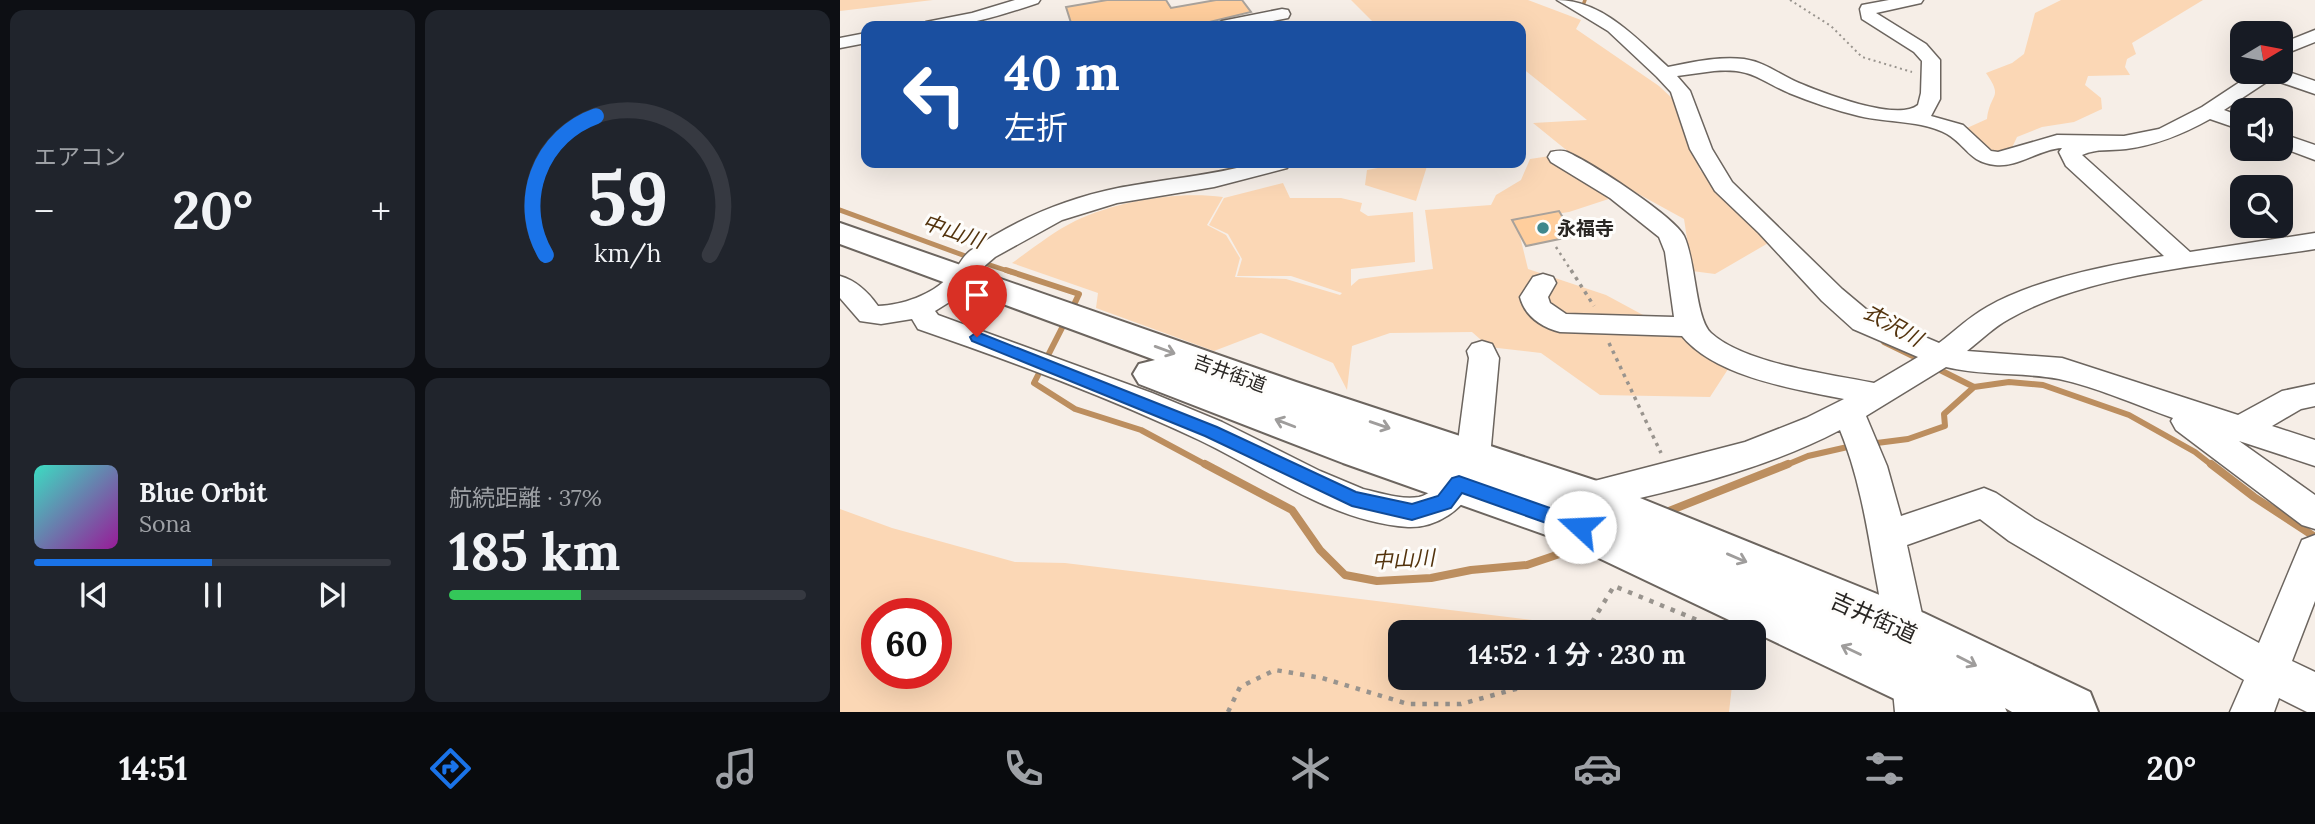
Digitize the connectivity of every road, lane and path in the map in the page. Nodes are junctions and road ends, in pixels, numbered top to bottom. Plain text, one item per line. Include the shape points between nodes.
1 (1032, 0) edge
2 (1565, 0) edge
3 (1790, 0) edge
4 (1915, 0) edge
5 (1276, 12) edge
6 (959, 21) edge
7 (1241, 21) edge
8 (2315, 35) edge
9 (861, 39) edge
10 (840, 43) edge
11 (2293, 45) edge
12 (1664, 72) junction
13 (1929, 77) junction
14 (2293, 80) edge
15 (2251, 84) edge
16 (2315, 88) edge
17 (2209, 111) junction
18 (1915, 118) junction
19 (2230, 119) edge
20 (2090, 143) junction
21 (2293, 144) edge
22 (2315, 153) edge
23 (1559, 157) dead end
24 (1265, 168) edge
25 (840, 233) edge
26 (2315, 241) edge
27 (1556, 247) dead end
28 (840, 255) edge
29 (2184, 260) junction
30 (957, 279) junction
31 (1543, 283) dead end
32 (840, 285) edge
33 (1598, 316) junction
34 (1690, 327) junction
35 (1482, 351) dead end
36 (1942, 356) junction
37 (1877, 395) junction
38 (2315, 395) edge
39 (2160, 403) junction
40 (2240, 429) junction
41 (1858, 433) junction
42 (2315, 453) edge
43 (1466, 470) junction
44 (1672, 477) junction
45 (2315, 514) edge
46 (1604, 520) junction
47 (1887, 536) junction
48 (2315, 551) edge
49 (1593, 620) edge
50 (1697, 620) edge
51 (2268, 671) junction
52 (1912, 674) edge
53 (1512, 690) edge
54 (2315, 694) edge
55 (1228, 712) edge
56 (1979, 712) edge
57 (2070, 712) edge
58 (2252, 712) edge

1 - 6 street
2 - 12 street via 1614,27
3 - 13 path via 1831,26 1862,57
4 - 13 street via 1868,9 1868,15 1920,48 1931,60
5 - 7 street
8 - 11 street
9 - 10 street
12 - 18 street via 1746,65 1843,105 1887,117
12 - 36 street via 1680,91 1701,149 1723,186 1863,322
13 - 18 street via 1933,86 1925,112
14 - 16 street
15 - 17 street
17 - 19 street
17 - 20 street via 2166,134 2124,143
18 - 20 street via 1955,130 1984,156 1999,159 2057,141
20 - 29 street via 2072,149 2074,161
21 - 22 street
23 - 34 street via 1618,193 1670,233 1678,252
24 - 30 street via 1080,203 1024,229
25 - 30 main road, 吉井街道
26 - 29 street
27 - 33 path
28 - 30 main road, 吉井街道
29 - 36 street via 2106,274 2043,294 2001,311
30 - 32 street via 881,316 870,314
30 - 43 main road, 吉井街道 via 1057,339 1358,451
31 - 33 street via 1534,297 1537,309 1546,316 1560,323
33 - 34 street
33 - 44 path
34 - 37 street via 1711,349 1734,361
35 - 43 street
36 - 37 street
36 - 39 street via 1973,363 2062,369 2128,388
37 - 41 street
38 - 40 street via 2293,399
39 - 40 street
39 - 45 street
40 - 42 street
41 - 44 street via 1769,447
41 - 47 street
43 - 46 main road, 吉井街道
44 - 46 street
52 -> 46 main road, 吉井街道
46 -> 52 main road, 吉井街道 via 1675,531
47 - 51 street via 1984,503 2022,530
47 - 52 street
48 - 51 street
49 - 50 path via 1614,586
51 - 54 street
51 - 58 street
52 - 56 main road, 吉井街道
52 -> 57 main road, 吉井街道
53 - 55 path via 1461,704 1408,704 1322,678 1275,670 1240,687

